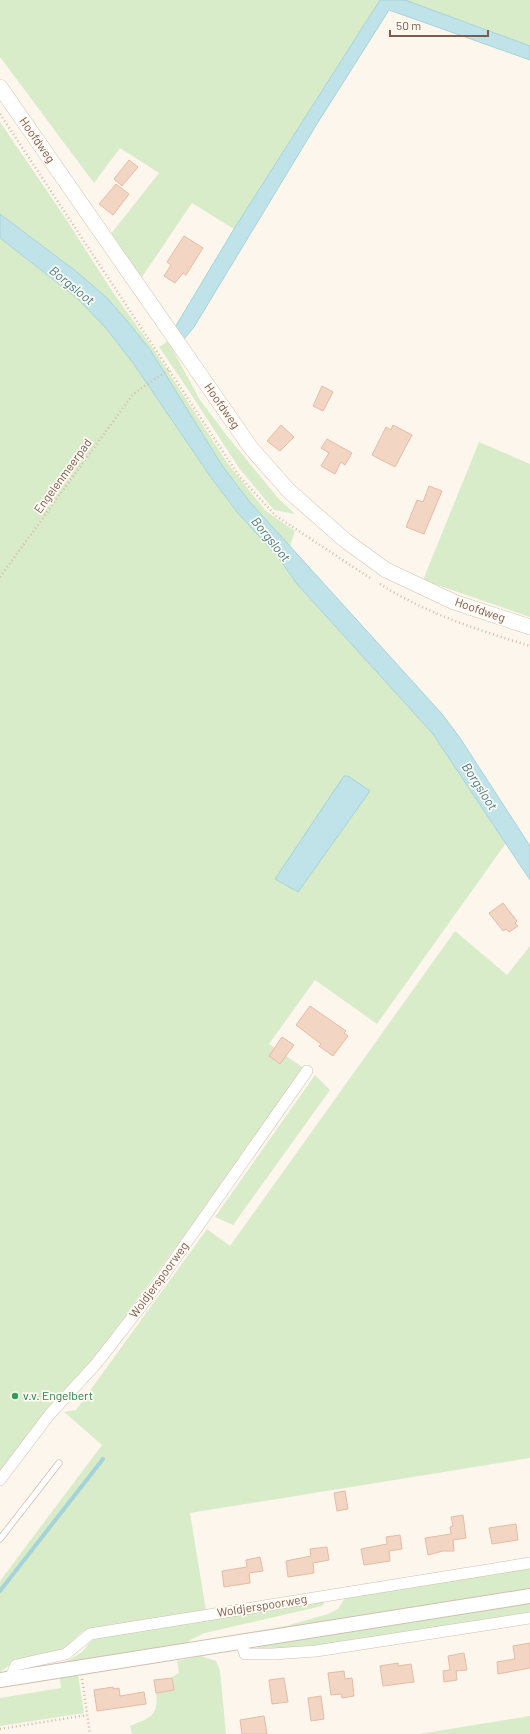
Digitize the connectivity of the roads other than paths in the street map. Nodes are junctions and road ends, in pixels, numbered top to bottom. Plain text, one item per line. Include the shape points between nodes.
1 (0, 87) edge
2 (530, 627) edge
3 (308, 1071) dead end
4 (59, 1463) dead end
5 (0, 1480) edge
6 (0, 1539) edge
7 (530, 1563) edge
8 (530, 1596) edge
9 (530, 1618) edge
10 (241, 1642) junction
11 (5, 1680) edge

1 - 2 main road, Hoofdweg via 251,448 289,491 346,541 386,570 454,602
3 - 5 street, Woldjerspoorweg via 149,1296 96,1364 50,1414
4 - 6 lane
7 - 11 street, Woldjerspoorweg via 90,1634 66,1654 16,1665
8 - 10 street, Woldjerspoorweg
9 - 10 street via 309,1652 245,1654
10 - 11 street, Woldjerspoorweg

